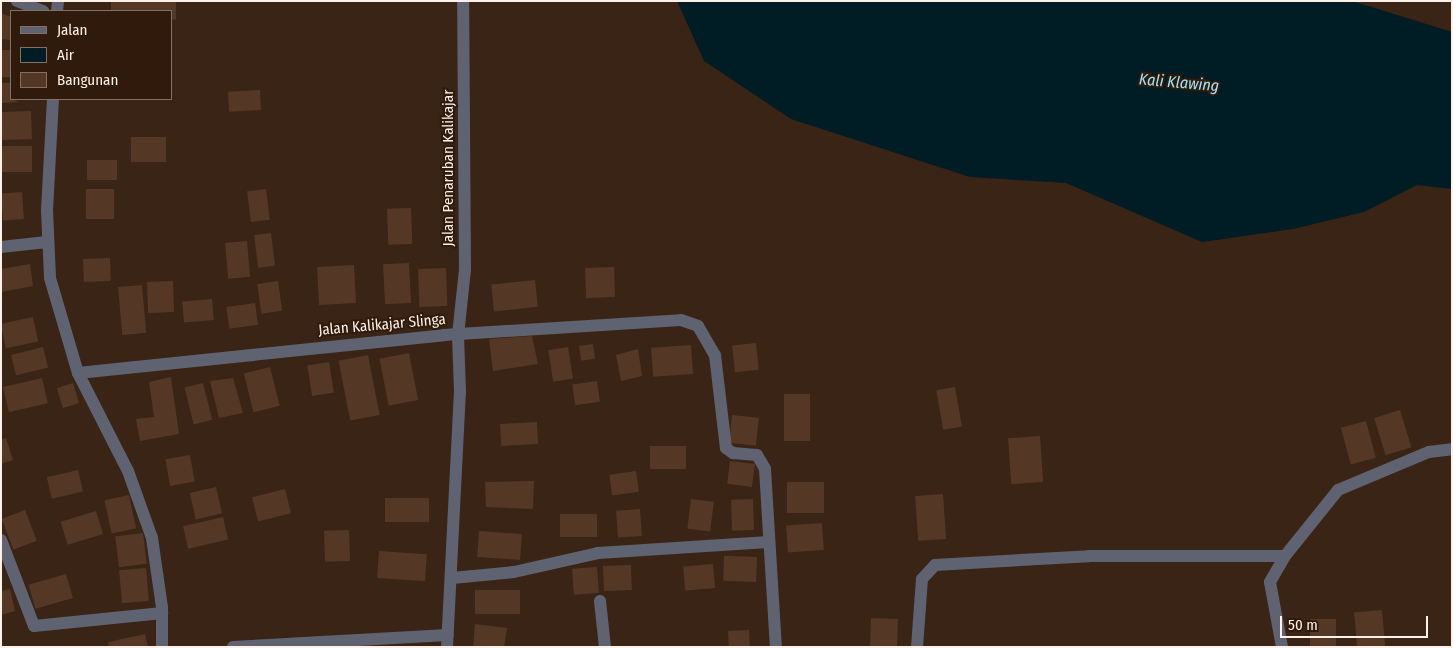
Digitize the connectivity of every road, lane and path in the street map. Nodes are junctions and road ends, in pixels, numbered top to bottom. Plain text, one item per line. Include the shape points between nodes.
1 (18, 1) edge
2 (463, 1) edge
3 (40, 10) edge
4 (53, 100) edge
5 (48, 242) junction
6 (1, 247) edge
7 (458, 335) junction
8 (82, 372) junction
9 (1452, 449) edge
10 (1, 540) edge
11 (769, 542) junction
12 (1285, 556) junction
13 (452, 578) junction
14 (600, 601) dead end
15 (162, 613) junction
16 (447, 641) edge
17 (162, 647) edge
18 (233, 647) edge
19 (605, 647) edge
20 (776, 647) edge
21 (917, 647) edge
22 (1282, 647) edge

1 - 3 street
2 - 7 street, Jalan Penaruban Kalikajar via 465,269
4 - 5 street
5 - 6 street
5 - 8 street via 56,304
7 - 8 street, Jalan Kalikajar Slinga
7 - 11 street via 681,320 698,326 715,355 726,448 763,460
7 - 13 street, Jalan Kalikajar Slinga via 460,392
8 - 15 street via 142,507 158,573
9 - 12 street via 1429,452 1338,490
10 - 15 street via 34,626
11 - 13 street via 598,553 514,572
11 - 20 street
12 - 21 street via 1090,556 935,565 922,579
12 - 22 street via 1270,582
13 - 16 street, Jalan Kalikajar Slinga
14 - 19 street
15 - 17 street
16 - 18 street

